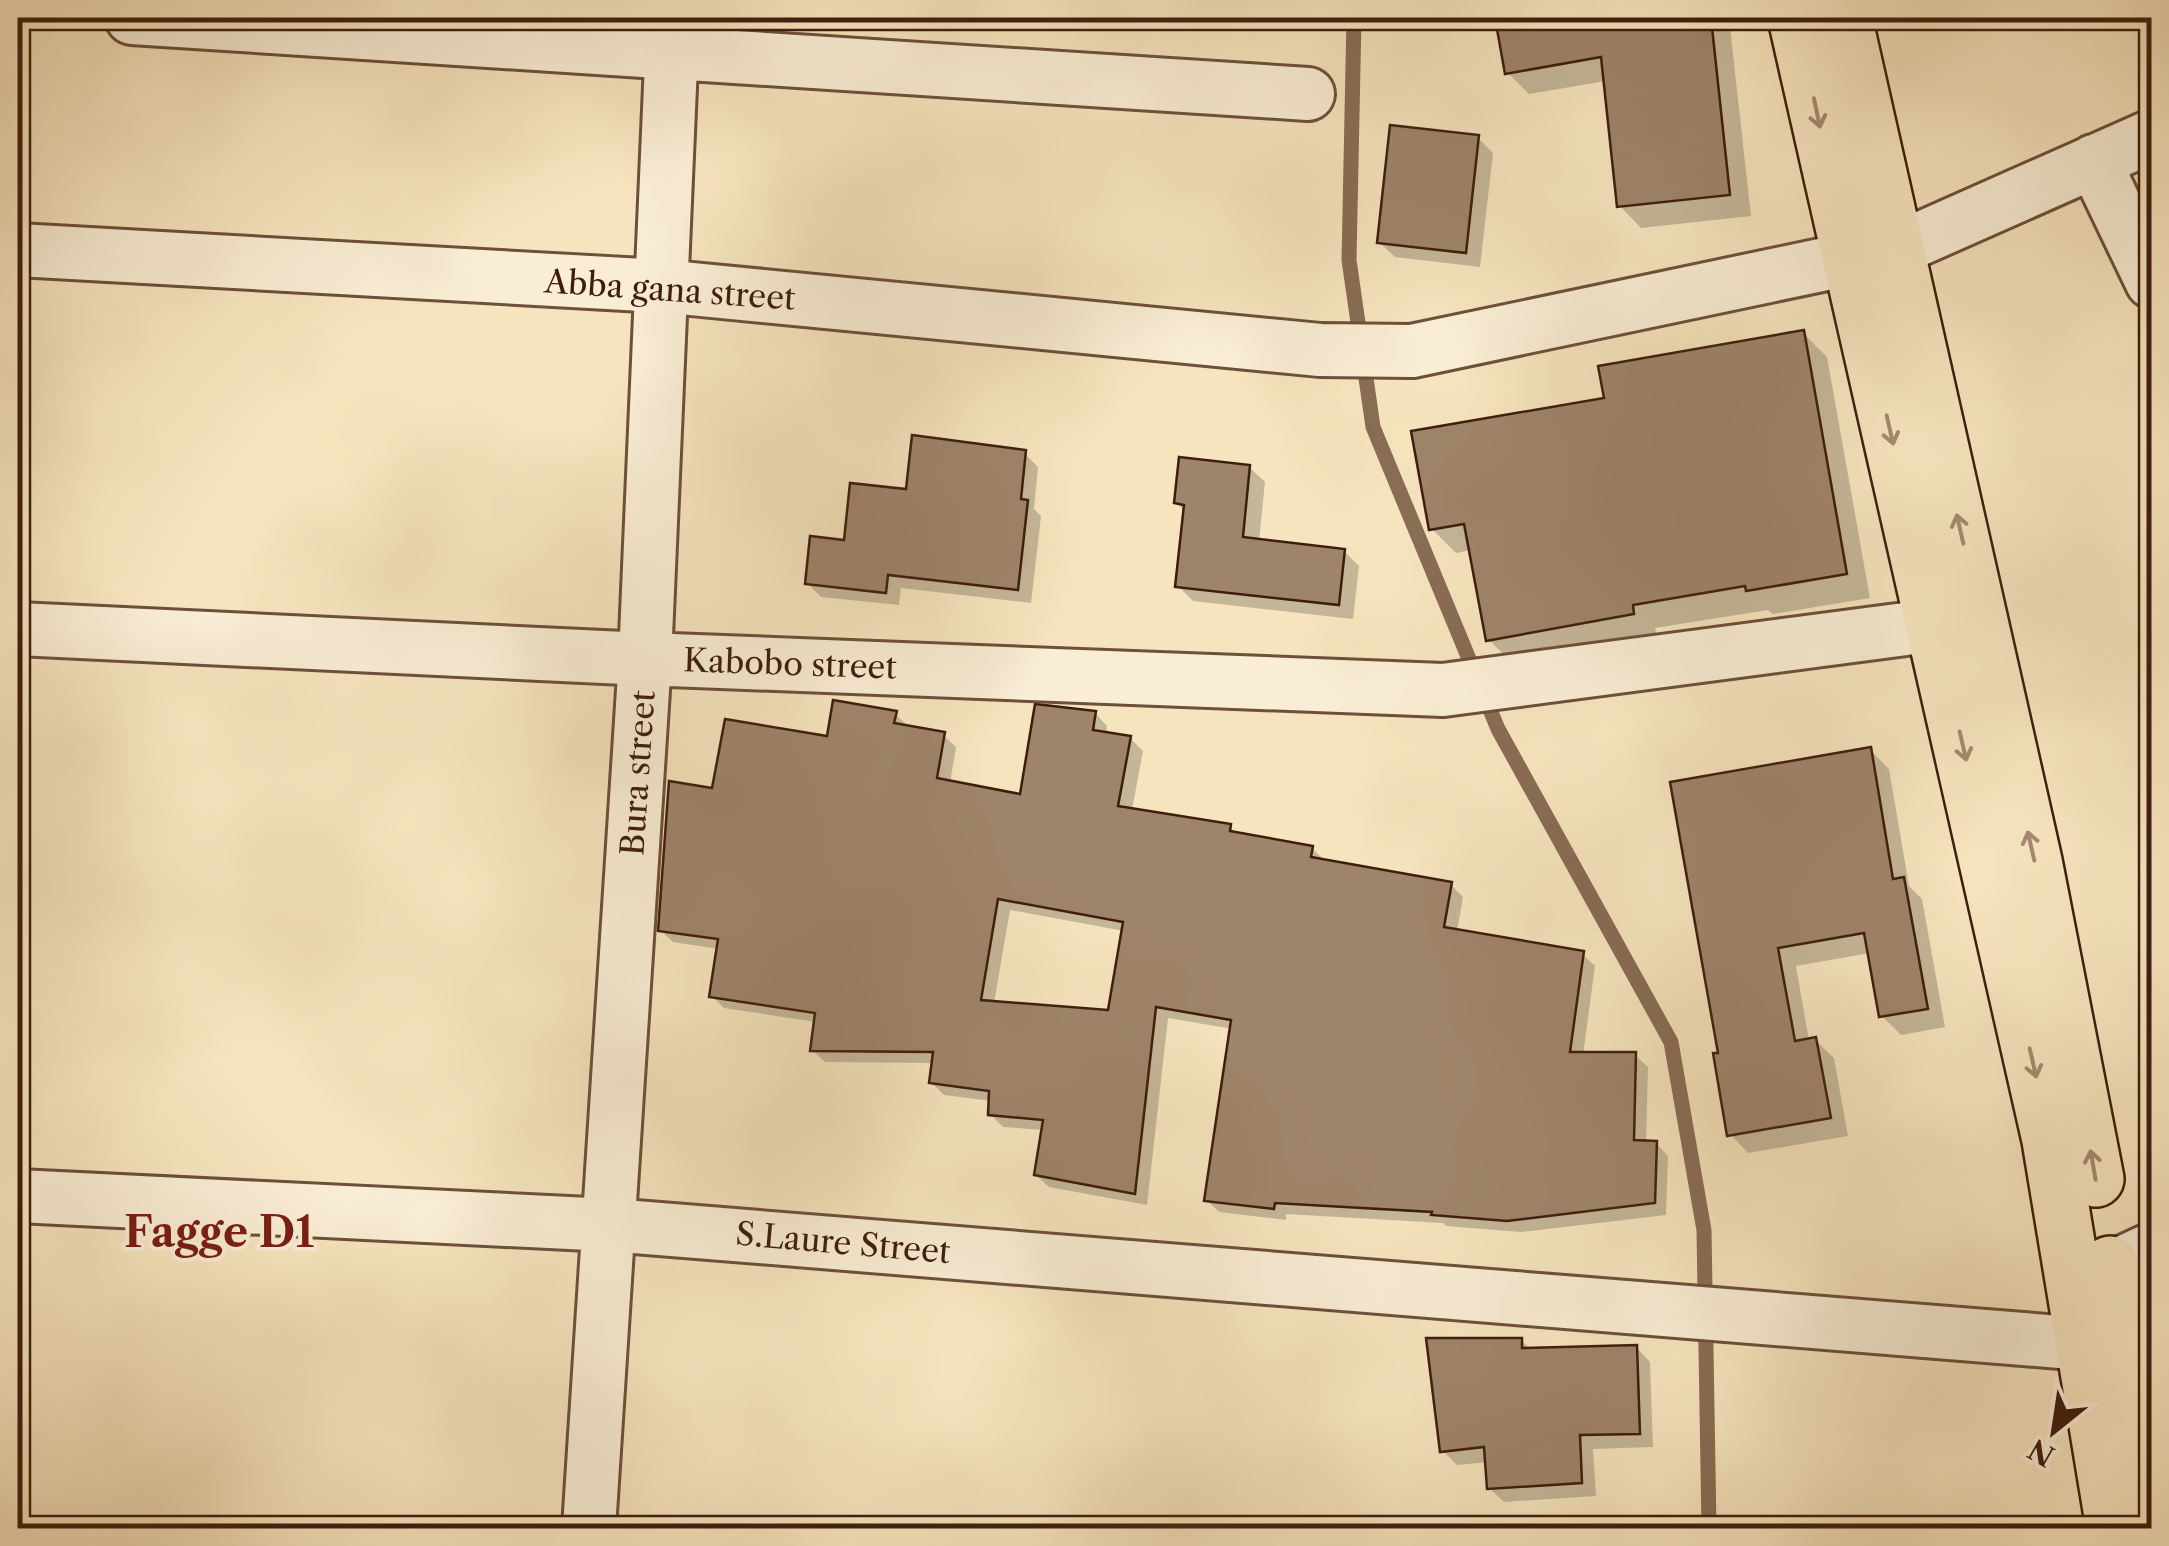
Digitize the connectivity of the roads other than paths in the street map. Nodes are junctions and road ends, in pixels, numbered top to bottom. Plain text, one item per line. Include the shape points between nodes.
1 (132, 18) edge
2 (1796, 18) edge
3 (1844, 18) edge
4 (673, 35) edge
5 (1308, 94) dead end
6 (2152, 136) edge
7 (2094, 161) junction
8 (18, 250) edge
9 (1873, 255) junction
10 (2152, 282) edge
11 (662, 286) junction
12 (1936, 624) junction
13 (18, 629) edge
14 (645, 658) junction
15 (18, 1196) edge
16 (610, 1225) junction
17 (2131, 1258) edge
18 (2085, 1344) junction
19 (2152, 1502) edge
20 (589, 1528) edge
21 (2114, 1528) edge

1 - 4 street
2 -> 9 main road
3 - 9 main road
4 - 5 street
4 - 11 street, Bura street
6 - 7 street, Abba gana street
7 - 9 street, Abba gana street
7 - 10 street
8 - 11 street, Abba gana street
9 - 11 street, Abba gana street via 1412,351 1320,350
9 -> 12 main road
17 -> 9 main road
11 - 14 street, Bura street
12 - 14 street, Kabobo street via 1443,690
12 -> 18 main road via 2050,1140
13 - 14 street, Kabobo street
14 - 16 street, Bura street
15 - 16 street, S.Laure Street
16 - 18 street, S.Laure Street
16 - 20 street, Bura street
17 - 19 main road
18 - 21 main road

